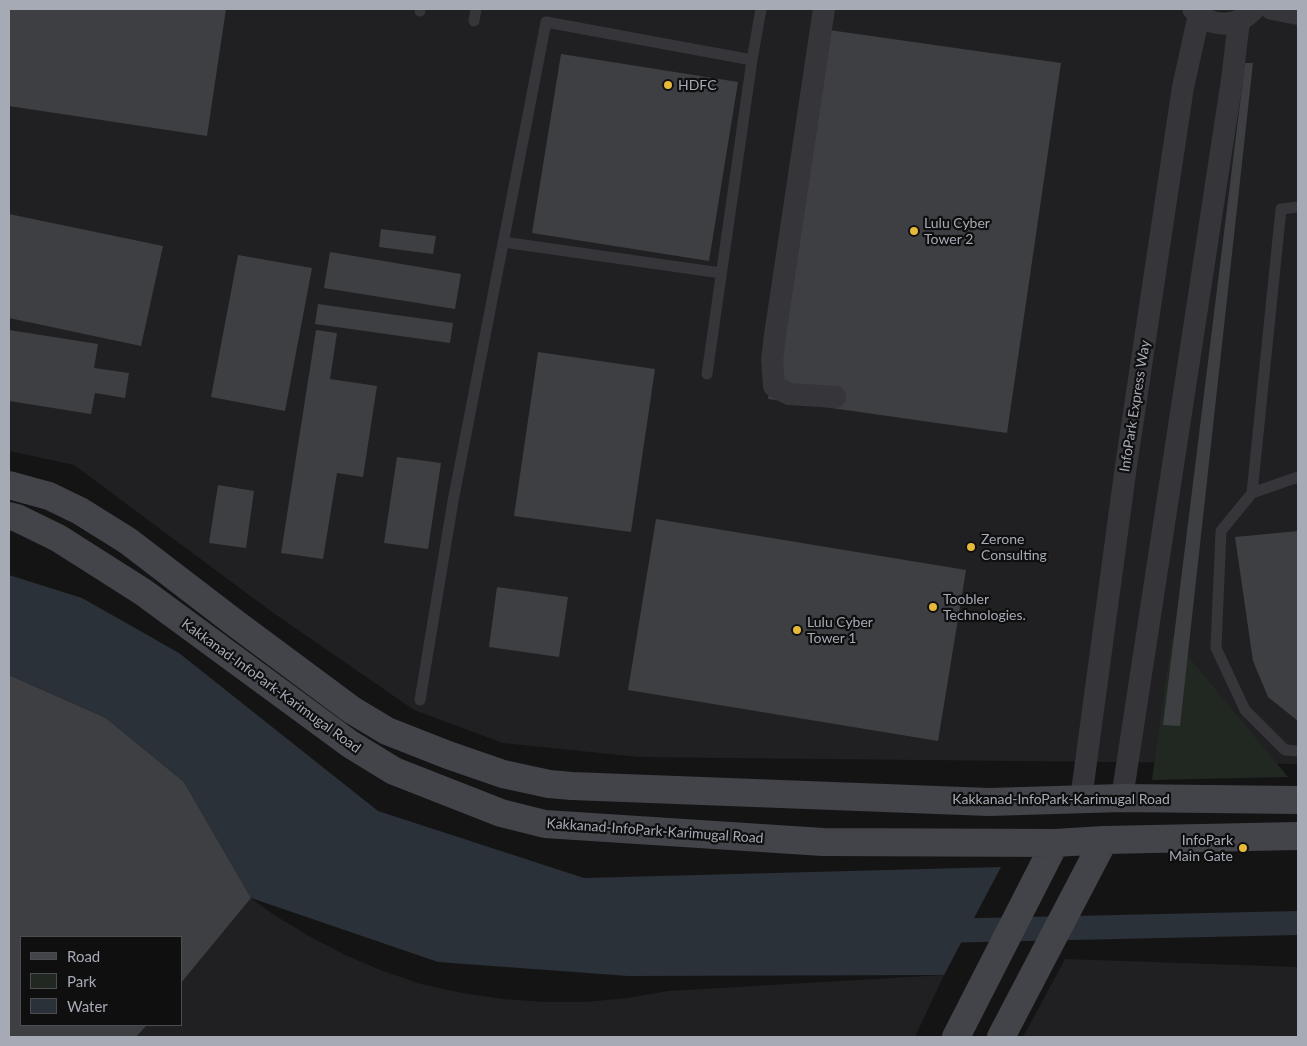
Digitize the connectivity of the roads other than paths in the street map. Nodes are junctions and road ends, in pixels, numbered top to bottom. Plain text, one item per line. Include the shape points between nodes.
1 (476, 9) edge
2 (761, 9) edge
3 (824, 9) edge
4 (1272, 9) edge
5 (1196, 12) edge
6 (1298, 14) edge
7 (1246, 15) edge
8 (474, 21) dead end
9 (752, 60) junction
10 (1298, 207) edge
11 (503, 242) junction
12 (721, 273) junction
13 (707, 374) dead end
14 (835, 397) dead end
15 (1298, 477) edge
16 (9, 485) edge
17 (1252, 493) junction
18 (9, 516) edge
19 (420, 700) dead end
20 (1298, 751) edge
21 (1122, 798) junction
22 (1081, 799) junction
23 (1298, 800) edge
24 (1298, 836) edge
25 (1104, 840) junction
26 (1055, 843) junction
27 (956, 1037) edge
28 (1001, 1037) edge

1 - 8 lane
2 - 9 lane
3 - 14 street via 772,360 774,386 789,394
4 - 6 street
5 - 7 street via 1219,24 1230,24
5 - 22 street, InfoPark Express Way via 1130,438
7 - 21 street via 1232,80
9 - 11 lane via 546,22
9 - 12 lane
10 - 17 lane via 1281,209
11 - 12 lane
11 - 19 lane via 453,501
12 - 13 lane
15 - 17 lane
16 - 22 main road, Kakkanad-InfoPark-Karimugal Road via 49,496 128,541 352,710 387,731 504,774 572,786 989,802
17 - 20 lane via 1221,531 1216,648 1245,710 1285,750
18 - 26 main road, Kakkanad-InfoPark-Karimugal Road via 58,538 143,592 350,744 394,771 501,813 544,824 823,842
21 - 22 main road, Kakkanad-InfoPark-Karimugal Road
21 - 23 main road, Kakkanad-InfoPark-Karimugal Road
24 - 25 main road, Kakkanad-InfoPark-Karimugal Road
25 - 26 main road, Kakkanad-InfoPark-Karimugal Road
25 - 28 main road
26 - 27 main road

